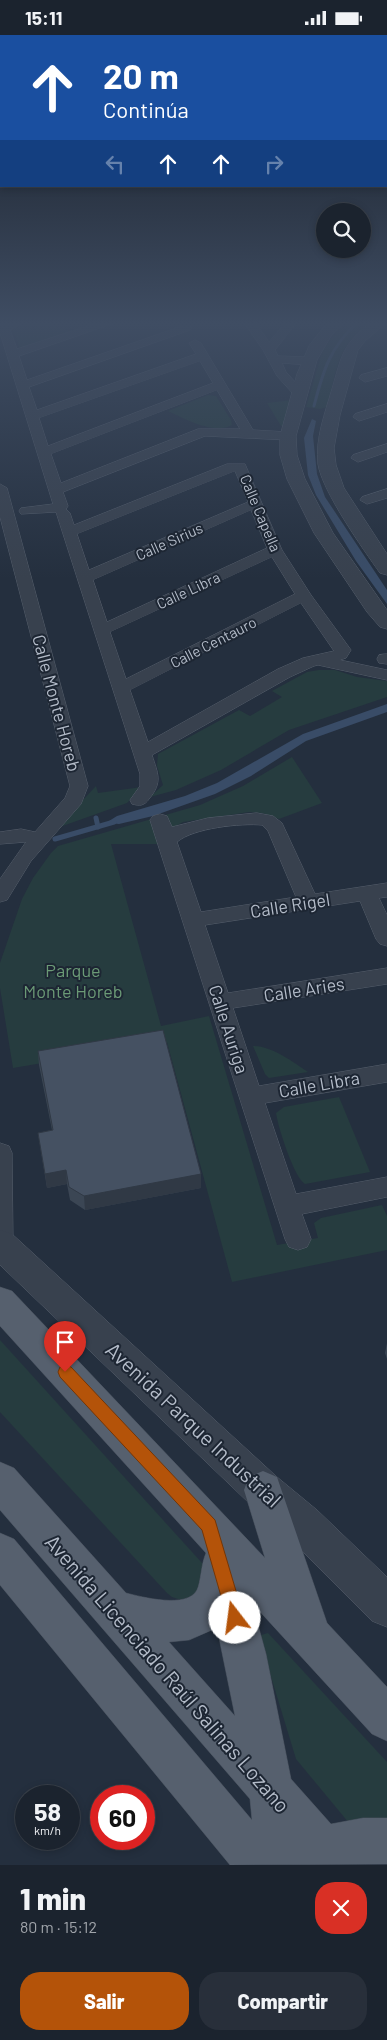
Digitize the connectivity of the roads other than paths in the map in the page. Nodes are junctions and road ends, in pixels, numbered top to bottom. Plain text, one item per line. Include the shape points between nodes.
1 (30, 407) edge
2 (57, 407) edge
3 (161, 407) edge
4 (234, 407) edge
5 (297, 407) edge
6 (334, 407) edge
7 (387, 408) edge
8 (296, 412) junction
9 (332, 415) junction
10 (33, 416) junction
11 (359, 417) dead end
12 (222, 431) junction
13 (249, 433) junction
14 (281, 447) junction
15 (387, 448) edge
16 (44, 452) junction
17 (358, 458) dead end
18 (0, 488) edge
19 (56, 489) junction
20 (387, 493) edge
21 (367, 500) dead end
22 (254, 504) junction
23 (26, 511) dead end
24 (63, 513) dead end
25 (70, 532) junction
26 (275, 550) junction
27 (7, 551) edge
28 (387, 569) edge
29 (85, 578) junction
30 (304, 596) junction
31 (387, 623) edge
32 (102, 630) junction
33 (333, 657) junction
34 (314, 661) junction
35 (387, 663) edge
36 (121, 688) junction
37 (142, 753) junction
38 (139, 799) dead end
39 (160, 819) dead end
40 (0, 837) edge
41 (40, 839) junction
42 (168, 841) junction
43 (377, 892) edge
44 (0, 895) edge
45 (308, 902) junction
46 (194, 920) junction
47 (387, 939) edge
48 (387, 976) edge
49 (221, 1002) junction
50 (387, 1073) edge
51 (252, 1096) junction
52 (0, 1153) edge
53 (387, 1187) edge
54 (288, 1205) junction
55 (298, 1239) dead end
56 (0, 1244) edge
57 (0, 1302) edge
58 (0, 1481) edge
59 (263, 1490) junction
60 (209, 1526) junction
61 (0, 1553) edge
62 (222, 1565) junction
63 (387, 1606) edge
64 (113, 1611) junction
65 (310, 1635) junction
66 (387, 1719) edge
67 (271, 1791) junction
68 (387, 1841) edge
69 (285, 1861) edge

1 - 10 street
2 - 10 street
3 - 16 street
4 - 13 street
5 - 8 street
6 - 9 street
7 - 11 street
8 - 9 street
8 - 14 street
9 - 28 street via 326,448 330,477
10 - 16 street
12 - 13 street
12 - 14 street via 237,439
12 - 19 street via 200,433
13 - 14 street
14 - 31 street via 320,528 352,580
15 - 17 street
16 - 19 street
18 - 27 street, Calle Monte Horeb
19 - 23 street via 61,507
20 - 21 street
22 - 25 street, Calle Capella via 241,468 232,467
22 - 26 street, Calle Capella
22 - 29 street, Calle Sirius
24 - 25 street
25 - 29 street
26 - 30 street, Calle Capella
26 - 32 street, Calle Libra
27 - 41 street, Calle Monte Horeb via 79,785 74,800
29 - 32 street
30 - 33 street, Calle Capella via 343,649 343,653
30 - 36 street, Calle Centauro
32 - 36 street
33 - 34 street
33 - 35 street
34 - 35 street via 338,663 364,671
34 - 37 street via 284,673
36 - 37 street
37 - 38 street via 150,784
39 - 42 street, Calle Auriga
40 - 41 street via 21,835
41 - 44 street, Calle Monte Horeb via 13,872
42 - 45 street via 177,832 188,828 252,819 270,821 278,831
42 - 46 street, Calle Auriga
43 - 45 street, Calle Rigel
43 - 47 street
45 - 46 street, Calle Rigel
46 - 49 street, Calle Auriga
48 - 49 street, Calle Aries
49 - 51 street, Calle Auriga
50 - 51 street, Calle Libra
51 - 54 street, Calle Auriga
52 - 56 street
53 - 54 street
54 - 55 street, Calle Auriga
56 - 59 street, Avenida Parque Industrial
57 - 60 main road
58 - 64 main road, Avenida Licenciado Raúl Salinas Lozano
59 - 63 street, Avenida Parque Industrial
59 - 65 main road
60 - 62 main road
60 - 65 main road
61 - 69 main road
62 - 64 main road via 210,1607 196,1617 181,1621 154,1621
62 - 67 main road via 244,1653
64 - 67 main road, Avenida Licenciado Raúl Salinas Lozano
65 - 66 main road
67 - 69 main road
68 - 69 main road via 363,1841

